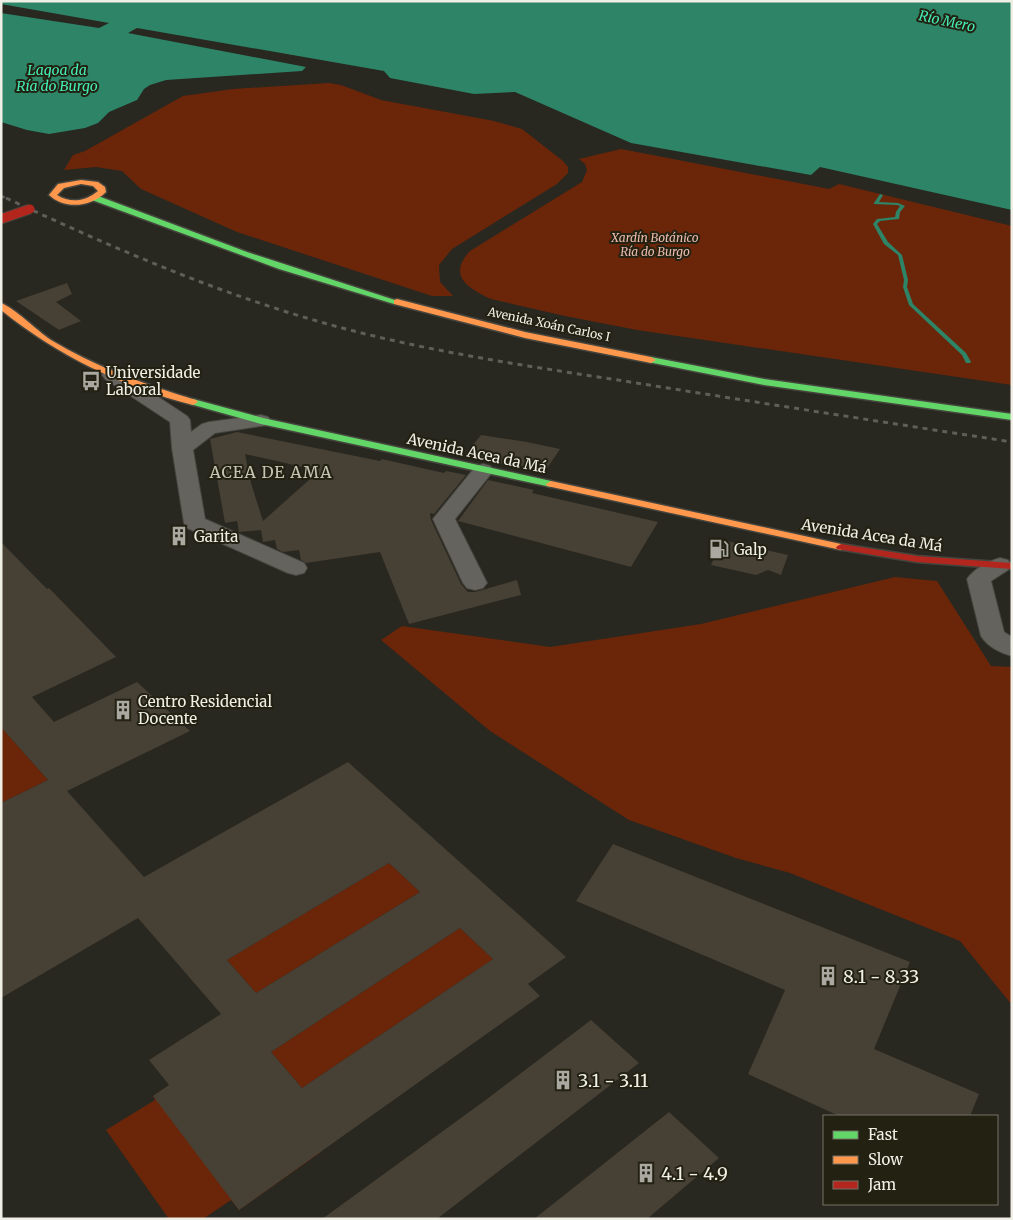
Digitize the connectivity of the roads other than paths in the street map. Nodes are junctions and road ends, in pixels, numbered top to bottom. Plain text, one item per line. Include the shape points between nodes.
1 (95, 198) junction
2 (42, 204) junction
3 (1, 219) edge
4 (1, 306) edge
5 (112, 375) junction
6 (209, 414) junction
7 (1012, 416) edge
8 (180, 420) junction
9 (261, 421) joint
10 (182, 448) junction
11 (483, 470) junction
12 (1008, 564) edge
13 (296, 568) dead end
14 (475, 583) dead end
15 (1012, 648) edge

1 - 2 street
1 - 2 street via 100,195 100,186 89,182 66,184 55,189
1 - 7 street, Avenida Xoán Carlos I via 196,237 360,292 525,335 764,382
2 - 3 street, bridge
4 - 5 street via 46,340
5 - 6 street
5 - 8 street
6 - 8 street via 187,413
6 - 9 street
6 - 10 street
8 - 10 street
9 - 11 street, Avenida Acea da Má
10 - 13 street via 195,522
11 - 12 street, Avenida Acea da Má via 827,545 917,559
11 - 14 street via 444,519
12 - 15 street via 979,580 993,636

